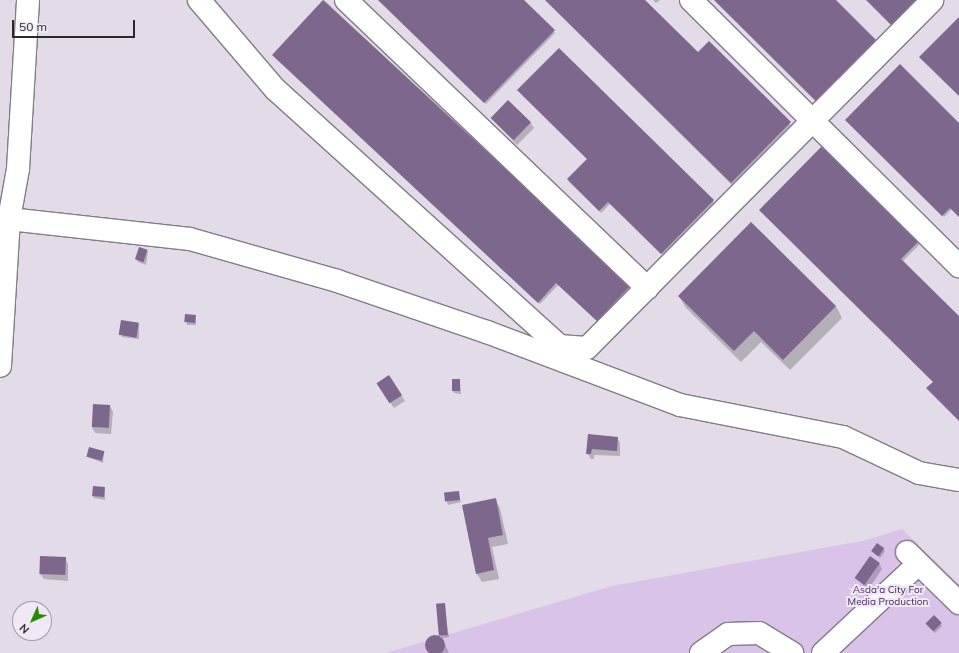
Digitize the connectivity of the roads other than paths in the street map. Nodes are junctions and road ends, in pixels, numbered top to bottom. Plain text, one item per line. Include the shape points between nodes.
1 (28, 0) edge
2 (199, 0) edge
3 (346, 0) edge
4 (691, 0) edge
5 (932, 0) edge
6 (813, 120) junction
7 (3, 217) edge
8 (959, 266) edge
9 (647, 288) junction
10 (0, 366) edge
11 (959, 480) edge
12 (959, 603) edge
13 (701, 653) edge
14 (792, 653) edge
15 (823, 653) edge

1 - 7 street via 18,169
2 - 9 street via 275,90 559,346 587,348
3 - 9 street
4 - 6 street
5 - 6 street
6 - 8 street
6 - 9 street
7 - 10 street
7 - 11 street via 190,239 337,281 486,332 680,405 843,437 919,473
12 - 15 street via 912,558
13 - 14 street via 728,634 760,633

